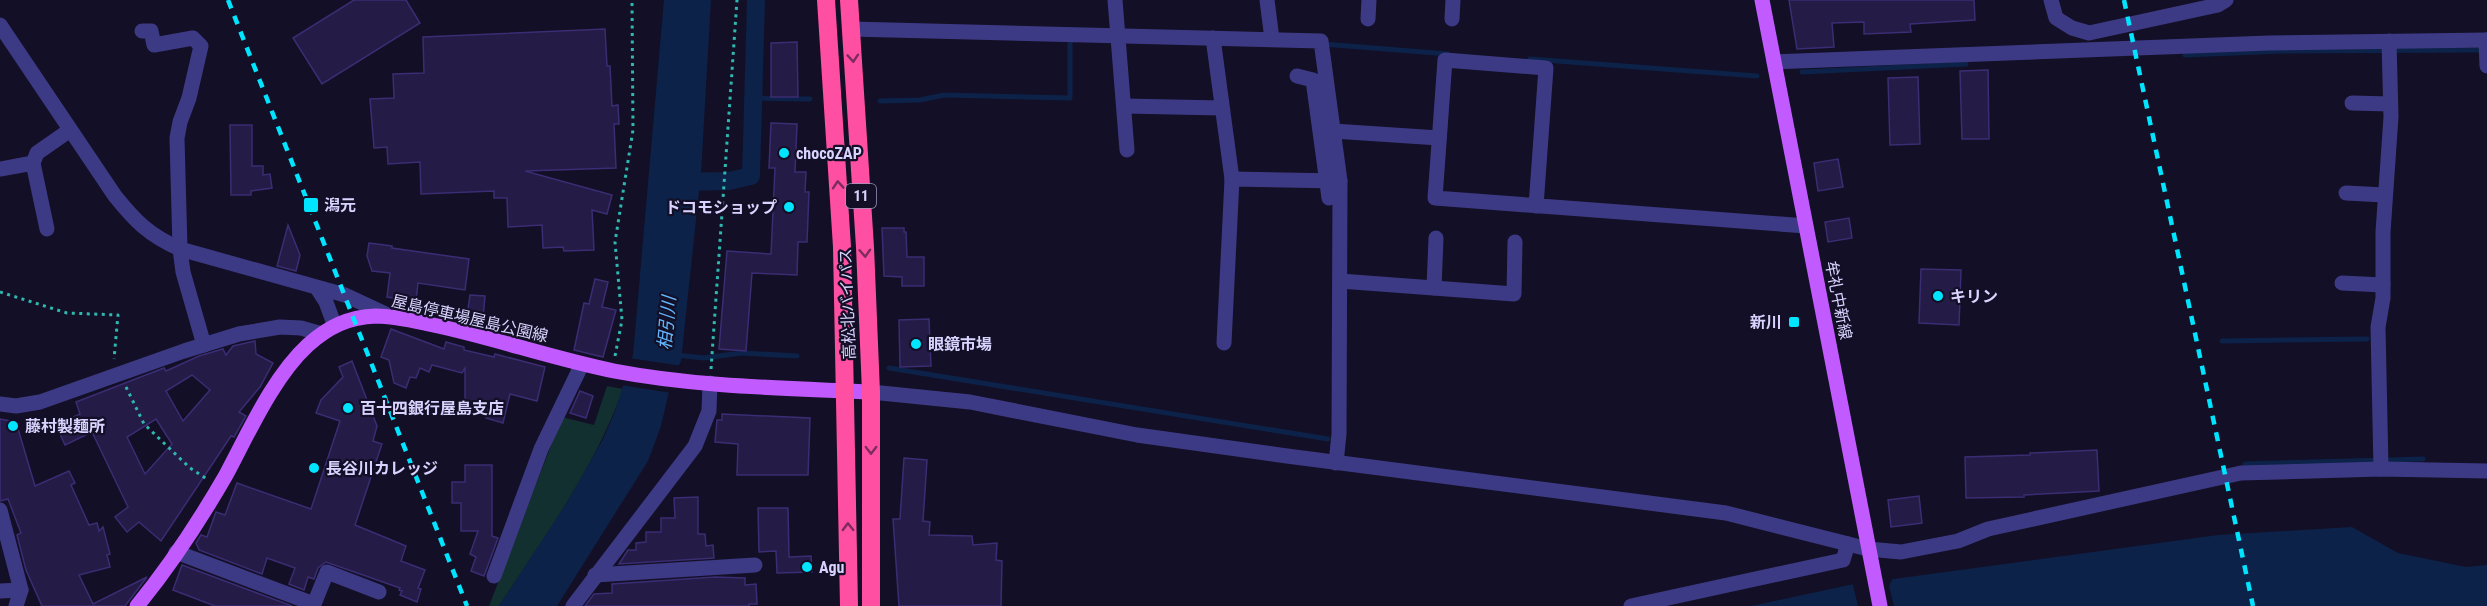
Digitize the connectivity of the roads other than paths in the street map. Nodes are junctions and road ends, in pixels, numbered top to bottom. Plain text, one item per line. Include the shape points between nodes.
1 (826, 0) edge
2 (849, 0) edge
3 (1115, 0) edge
4 (1267, 0) edge
5 (1369, 0) edge
6 (1453, 0) edge
7 (1762, 0) edge
8 (2051, 0) edge
9 (2226, 0) edge
10 (1368, 19) dead end
11 (1452, 19) dead end
12 (0, 25) edge
13 (851, 28) junction
14 (142, 31) dead end
15 (1118, 35) junction
16 (1213, 38) junction
17 (1272, 39) junction
18 (2487, 40) edge
19 (2486, 45) edge
20 (2389, 48) junction
21 (2487, 55) edge
22 (1774, 62) junction
23 (2487, 66) edge
24 (1297, 76) dead end
25 (2352, 103) dead end
26 (2390, 104) junction
27 (1124, 106) junction
28 (1222, 108) junction
29 (70, 130) junction
30 (1333, 131) junction
31 (1439, 138) junction
32 (1127, 150) dead end
33 (33, 163) junction
34 (0, 169) edge
35 (1232, 179) junction
36 (1334, 181) junction
37 (2346, 193) dead end
38 (2385, 195) junction
39 (1329, 198) dead end
40 (1536, 206) junction
41 (1806, 226) junction
42 (47, 229) dead end
43 (1436, 238) dead end
44 (1515, 242) dead end
45 (180, 249) junction
46 (1340, 281) junction
47 (2342, 283) dead end
48 (2383, 285) junction
49 (317, 288) junction
50 (1434, 288) junction
51 (390, 316) junction
52 (328, 329) junction
53 (1224, 343) dead end
54 (204, 345) junction
55 (582, 364) junction
56 (706, 382) junction
57 (846, 391) junction
58 (871, 392) junction
59 (0, 404) edge
60 (1336, 463) junction
61 (2381, 469) junction
62 (2487, 471) edge
63 (0, 510) edge
64 (1848, 544) junction
65 (1868, 549) junction
66 (176, 552) junction
67 (755, 565) dead end
68 (595, 575) junction
69 (494, 576) dead end
70 (21, 590) junction
71 (0, 591) edge
72 (379, 592) dead end
73 (16, 606) edge
74 (137, 606) edge
75 (573, 606) edge
76 (849, 606) edge
77 (871, 606) edge
78 (1631, 606) edge
79 (1880, 606) edge

57 -> 1 highway, 高松北バイパス / 11 via 842,247
2 - 13 highway, 高松北バイパス / 11
3 - 15 street
4 - 17 street
5 - 10 street
6 - 11 street
7 - 22 main road, 牟礼中新線
8 - 9 street via 2056,18 2089,33
12 - 29 street
13 - 15 street
13 -> 58 highway, 高松北バイパス / 11
14 - 45 street via 151,31 154,45 193,38 201,46 177,138
15 - 16 street
15 - 27 street
16 - 17 street
16 - 28 street
17 - 30 street via 1321,41
18 - 19 street
18 - 20 street
19 - 21 street
20 - 22 street via 2269,42
20 - 26 street
21 - 23 street
22 - 41 main road, 牟礼中新線
24 - 36 street via 1313,80
25 - 26 street
26 - 38 street
27 - 28 street
27 - 32 street
28 - 35 street
29 - 33 street via 37,153
29 - 45 street via 136,222 157,239
30 - 31 street
30 - 36 street
31 - 40 street via 1435,198
31 - 40 street via 1445,60 1546,68
33 - 34 street
33 - 42 street
35 - 36 street
35 - 53 street
36 - 39 street
36 - 46 street
37 - 38 street
38 - 48 street
40 - 41 street
41 - 65 main road, 牟礼中新線
43 - 50 street
44 - 50 street via 1514,294
45 - 49 street
45 - 54 street
46 - 50 street
46 - 60 street
47 - 48 street
48 - 61 street via 2378,327
49 - 51 street via 345,295
49 - 52 street via 327,302
51 - 52 main road, 屋島停車場屋島公園線 via 374,316
51 - 55 main road, 屋島停車場屋島公園線
52 - 54 street via 280,327
52 - 66 main road via 294,360
54 - 59 street via 40,402
55 - 56 main road, 屋島停車場屋島公園線
55 - 69 street via 541,449
56 - 57 main road, 屋島停車場屋島公園線
56 - 68 street via 709,411 695,446
57 - 58 main road, 屋島停車場屋島公園線
76 -> 57 highway, 高松北バイパス / 11
58 - 60 street via 970,402 1137,435
58 -> 77 highway, 高松北バイパス / 11
60 - 64 street via 1726,513
61 - 62 street
61 - 65 street via 2241,473 1988,529 1958,542 1901,552
63 - 70 street
64 - 65 street
64 - 78 street via 1843,560
65 - 79 main road, 牟礼中新線
66 - 72 street via 314,604 327,572
66 - 74 main road
67 - 68 street
68 - 75 street
70 - 71 street
70 - 73 street

